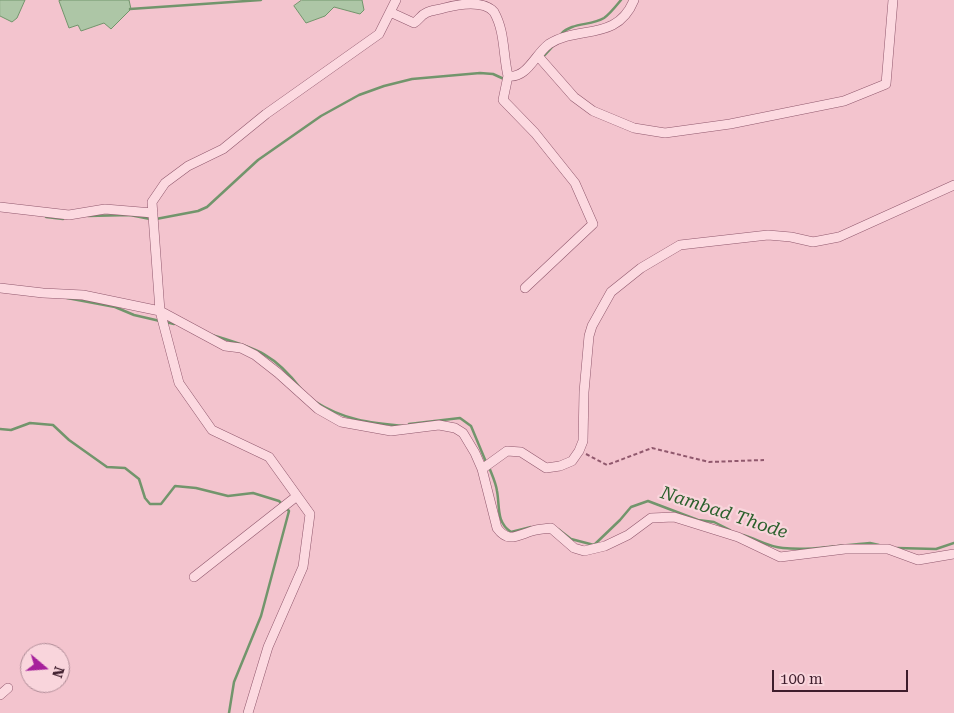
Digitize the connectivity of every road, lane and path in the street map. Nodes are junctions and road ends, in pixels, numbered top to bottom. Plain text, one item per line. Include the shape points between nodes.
1 (396, 0) edge
2 (634, 0) edge
3 (894, 0) edge
4 (390, 12) junction
5 (538, 56) junction
6 (508, 76) junction
7 (954, 185) edge
8 (0, 207) edge
9 (153, 216) junction
10 (0, 288) edge
11 (525, 288) dead end
12 (160, 314) junction
13 (579, 451) junction
14 (764, 460) dead end
15 (482, 469) junction
16 (297, 496) junction
17 (954, 554) edge
18 (194, 577) dead end
19 (8, 688) dead end
20 (0, 695) edge
21 (248, 713) edge

1 - 4 street
2 - 5 street via 608,28 550,44
3 - 5 street via 886,84 844,101 730,124 665,132 634,128 593,111 574,97
4 - 6 street via 414,23 427,12 458,3 488,6 498,22
4 - 9 street via 379,34 266,114 223,149 188,166 165,183 152,202
5 - 6 street via 519,76
6 - 11 street via 503,100 535,133 575,183 593,224
7 - 13 street via 839,237 812,242 768,235 680,245 641,268 611,292 592,326 584,392 584,441
8 - 9 street via 69,215 105,209
9 - 12 street
10 - 12 street via 84,295
12 - 15 street via 225,346 241,348 255,355 318,410 341,422 391,431 439,425 455,428 463,433
12 - 16 street via 179,383 212,430 269,457
13 - 14 path via 607,465 652,448 709,462
13 - 15 street via 572,461 546,468 521,452 507,451
15 - 17 street via 497,528 503,536 511,539 534,530 551,528 574,548 584,551 628,535 651,518 674,516 738,537 780,557 871,549 888,549 918,560
16 - 18 street
16 - 21 street via 310,514 303,567 268,647
19 - 20 street

